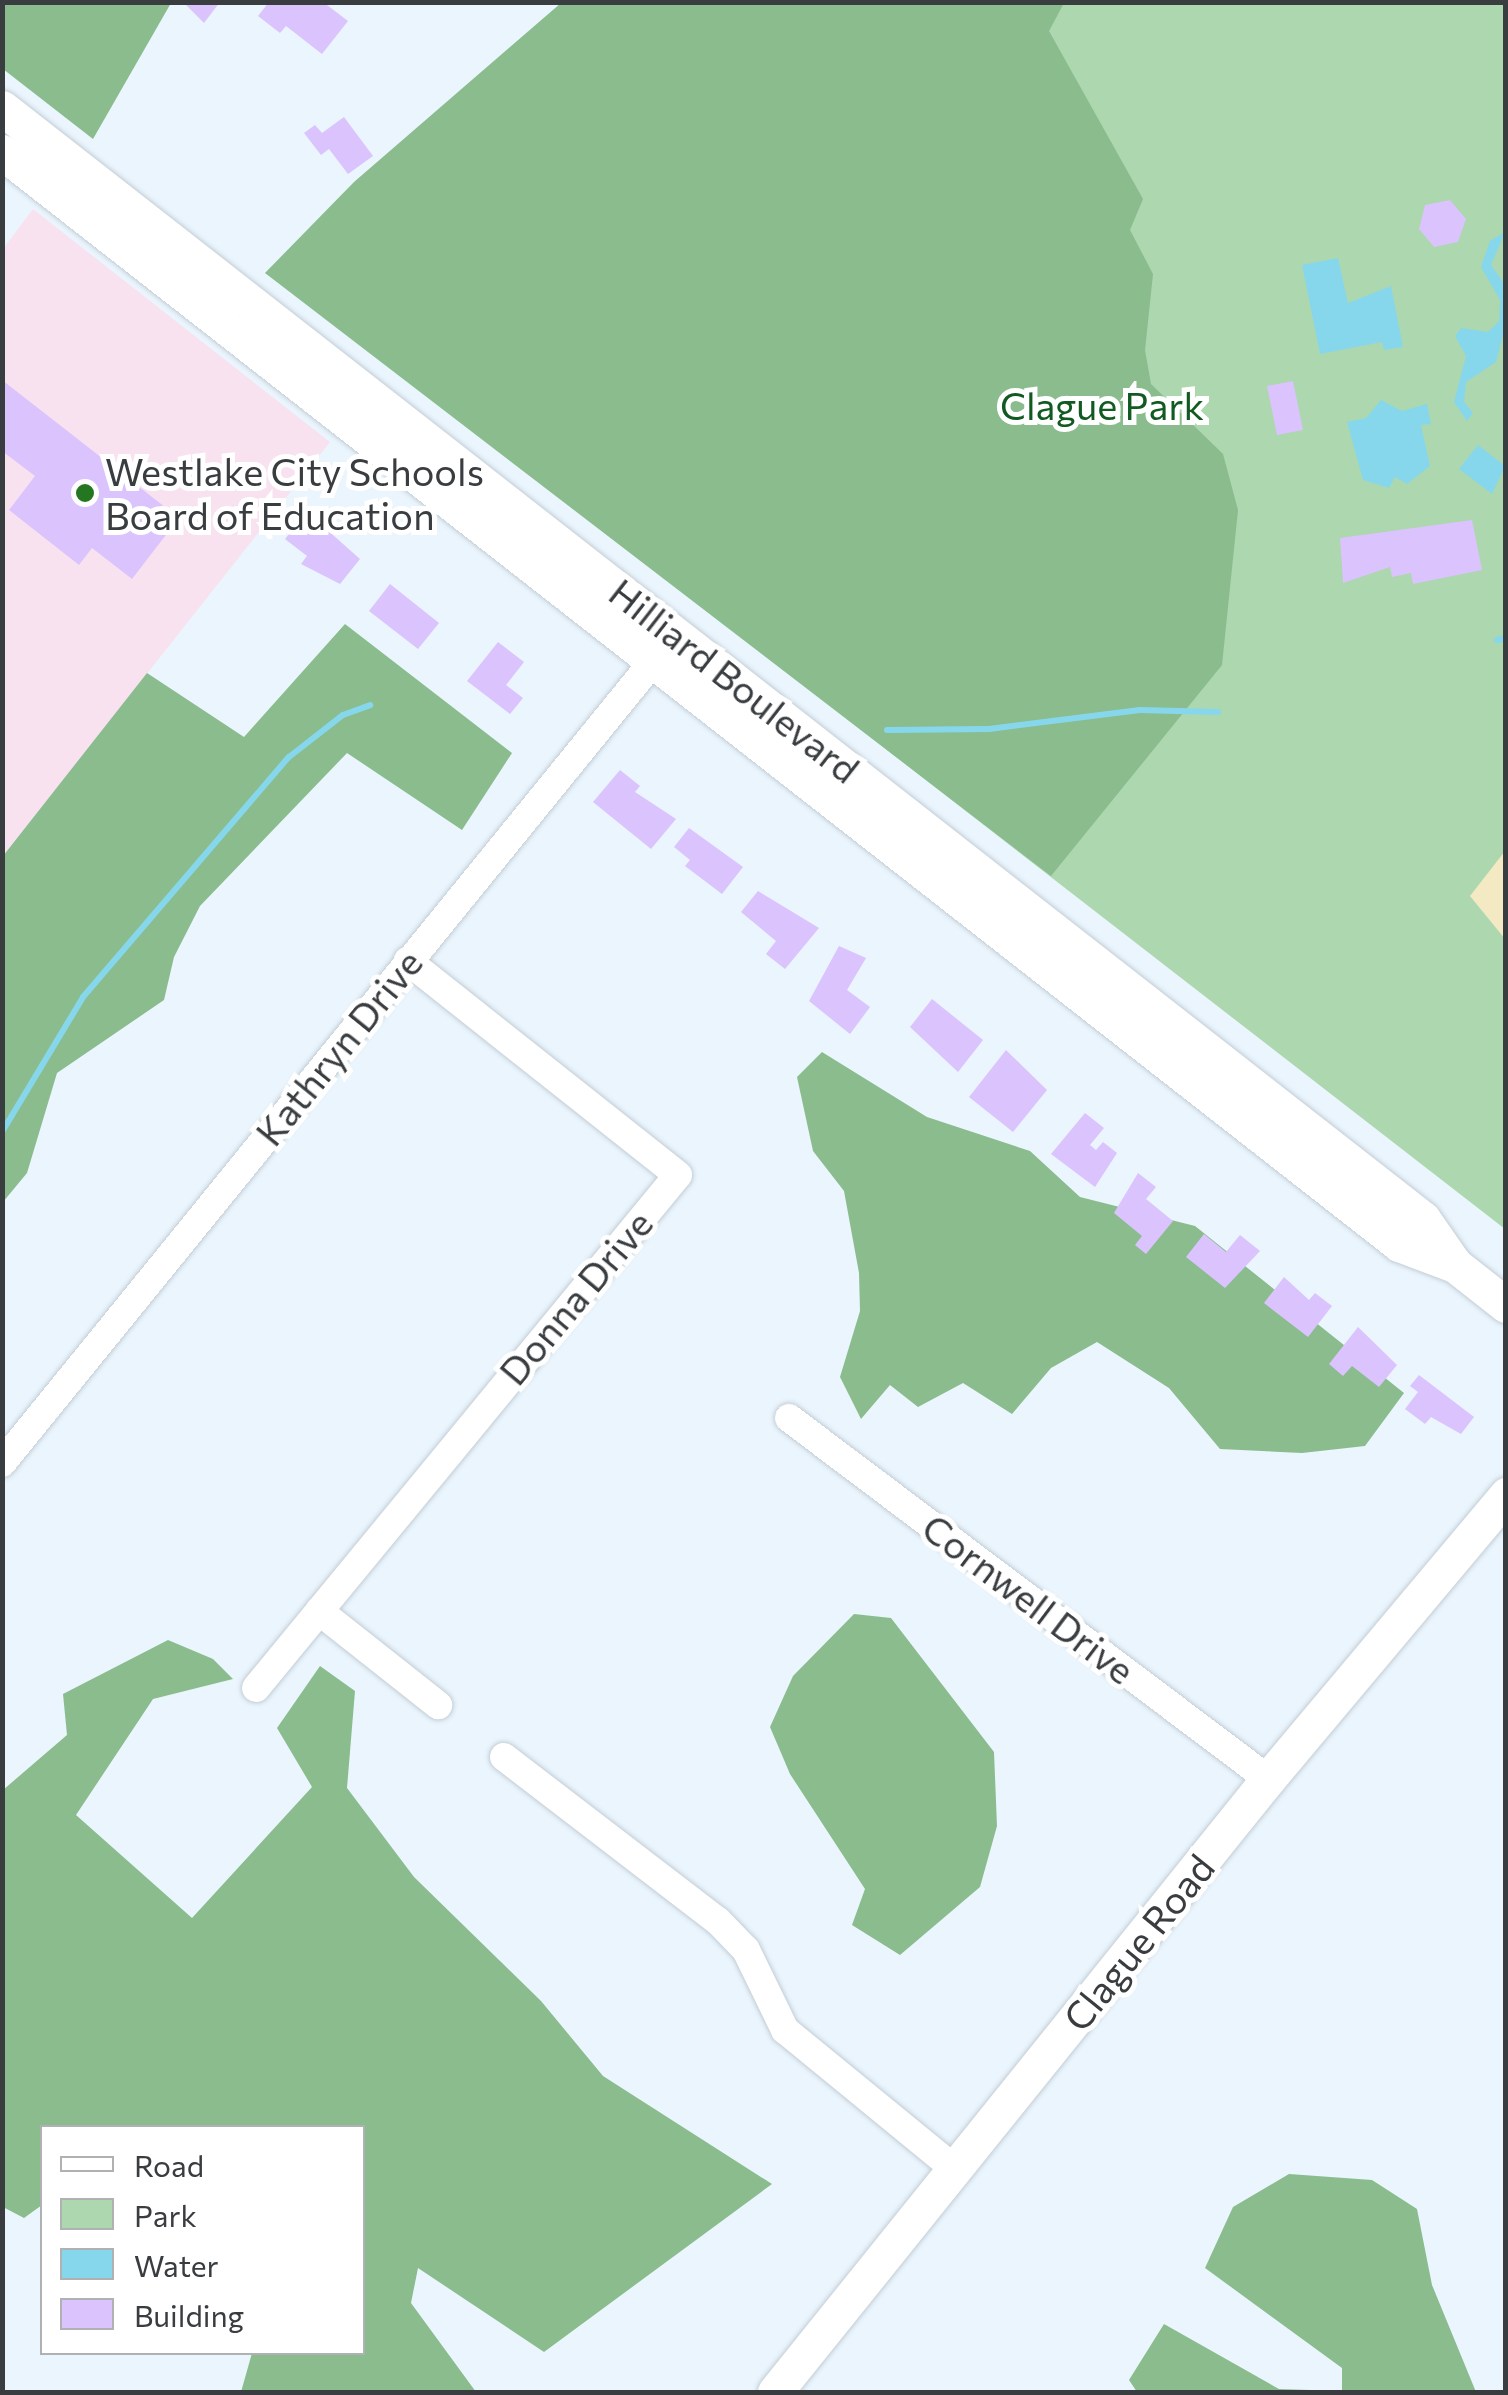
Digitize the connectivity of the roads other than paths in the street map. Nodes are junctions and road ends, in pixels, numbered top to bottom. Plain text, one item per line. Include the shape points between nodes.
1 (2, 108) edge
2 (2, 152) edge
3 (664, 647) junction
4 (408, 961) junction
5 (1506, 1305) edge
6 (789, 1418) dead end
7 (2, 1462) edge
8 (1506, 1496) edge
9 (319, 1611) junction
10 (256, 1688) dead end
11 (438, 1705) dead end
12 (504, 1757) dead end
13 (1268, 1779) junction
14 (956, 2169) junction
15 (775, 2392) edge

1 - 3 main road, Hilliard Boulevard
2 - 3 main road, Hilliard Boulevard
3 - 4 street, Kathryn Drive
3 - 5 main road, Hilliard Boulevard via 1423,1219 1455,1264
4 - 7 street, Kathryn Drive
4 - 9 street, Donna Drive via 678,1175
6 - 13 street, Cornwell Drive
8 - 13 main road, Clague Road
9 - 10 street, Donna Drive
9 - 11 street
12 - 14 street via 718,1921 746,1950 785,2030
13 - 14 main road, Clague Road
14 - 15 main road, Clague Road

